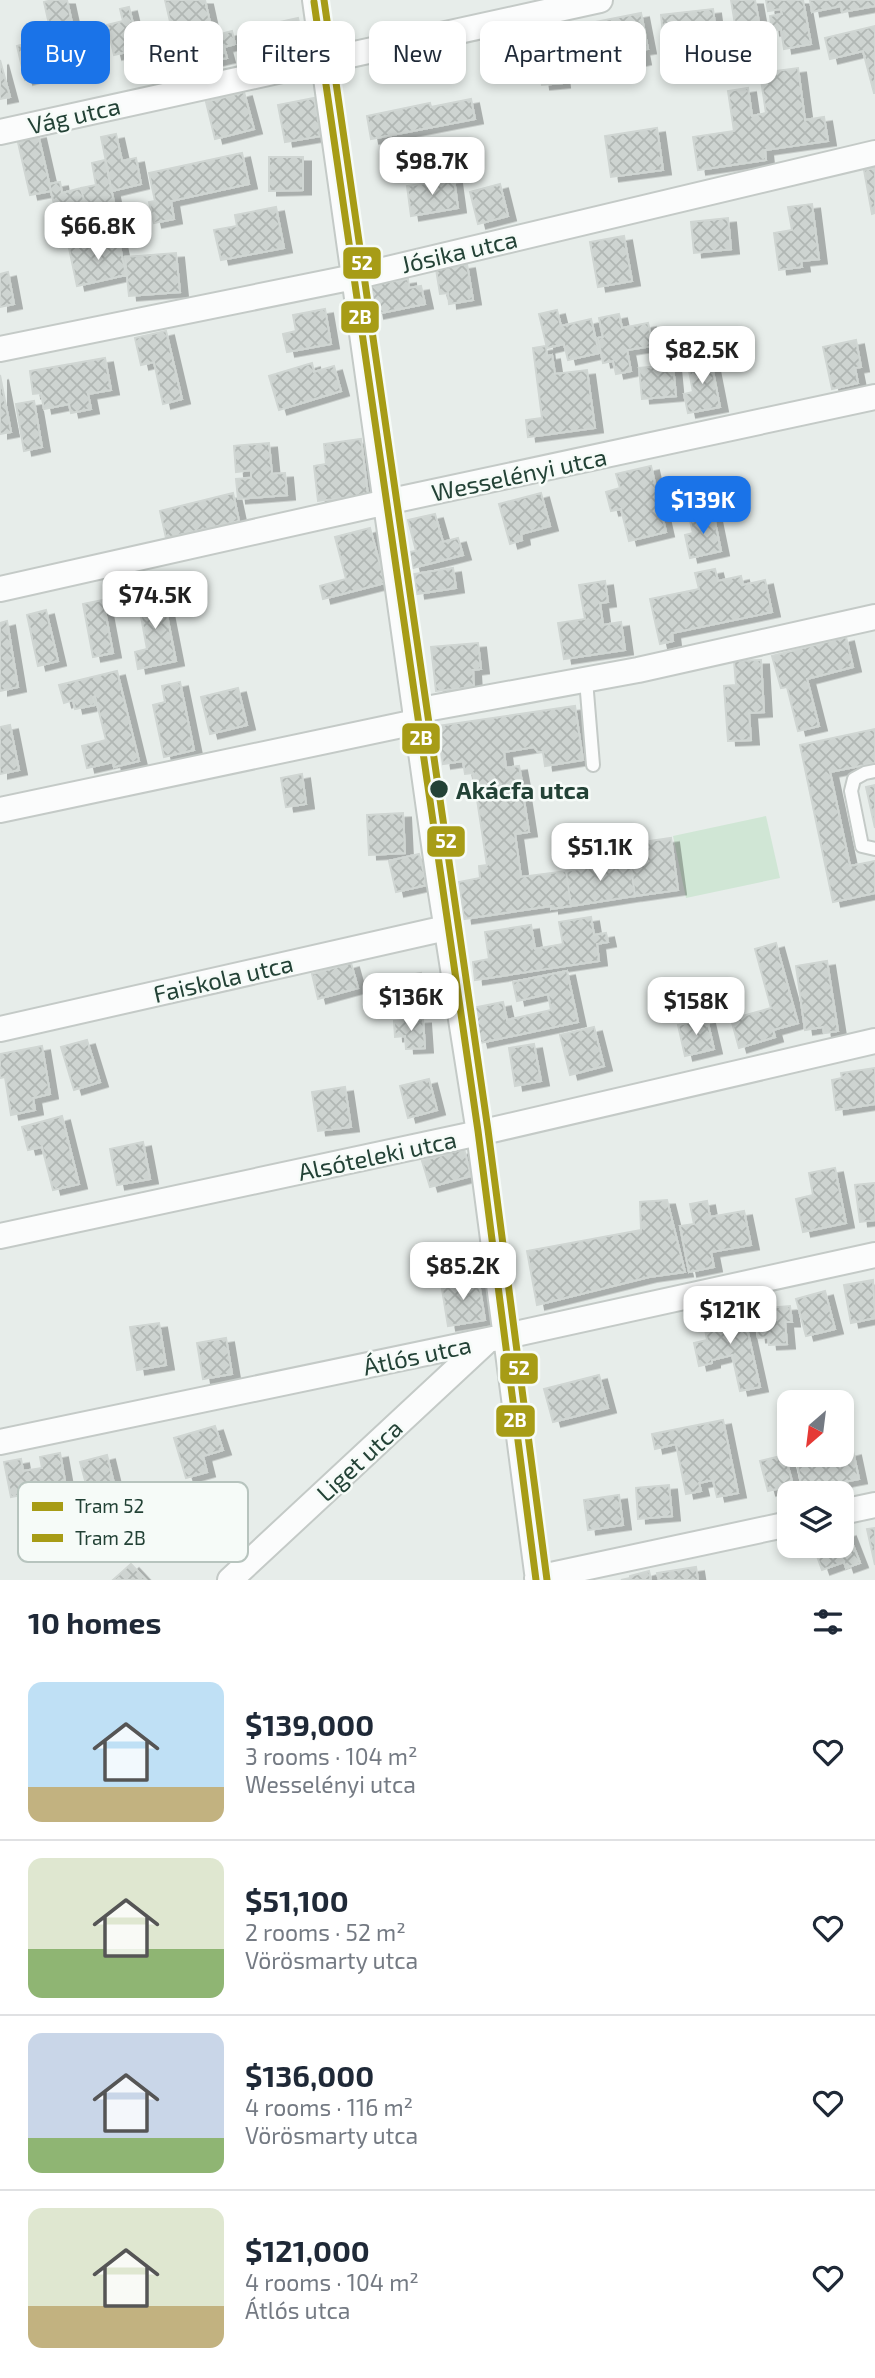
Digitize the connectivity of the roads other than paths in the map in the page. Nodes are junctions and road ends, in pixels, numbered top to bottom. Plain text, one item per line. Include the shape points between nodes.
1 (315, 0) edge
2 (600, 0) edge
3 (318, 21) edge
4 (355, 53) edge
5 (237, 79) edge
6 (327, 84) edge
7 (0, 132) edge
8 (875, 153) edge
9 (355, 277) junction
10 (0, 349) edge
11 (875, 397) edge
12 (386, 503) junction
13 (0, 589) edge
14 (875, 617) edge
15 (586, 680) junction
16 (415, 716) junction
17 (593, 765) dead end
18 (875, 771) edge
19 (0, 810) edge
20 (875, 849) edge
21 (446, 928) junction
22 (0, 1028) edge
23 (875, 1041) edge
24 (479, 1133) junction
25 (0, 1236) edge
26 (875, 1255) edge
27 (497, 1338) junction
28 (0, 1442) edge
29 (875, 1505) edge
30 (854, 1510) edge
31 (777, 1527) edge
32 (537, 1579) edge
33 (230, 1580) edge

1 - 3 street
2 - 4 street, Vág utca
5 - 7 street, Vág utca
6 - 9 street
8 - 9 street, Jósika utca
9 - 10 street, Jósika utca
9 - 12 street
11 - 12 street, Wesselényi utca
12 - 13 street, Wesselényi utca
12 - 16 street
14 - 15 street
15 - 16 street
15 - 17 lane
16 - 19 street
16 - 21 street
18 - 20 lane via 855,779 851,792 862,846
21 - 22 street, Faiskola utca
21 - 24 street
23 - 24 street, Alsóteleki utca
24 - 25 street, Alsóteleki utca
24 - 27 street
26 - 27 street, Átlós utca
27 - 28 street, Átlós utca
27 - 32 street
27 - 33 street, Liget utca
29 - 30 street
31 - 32 street

